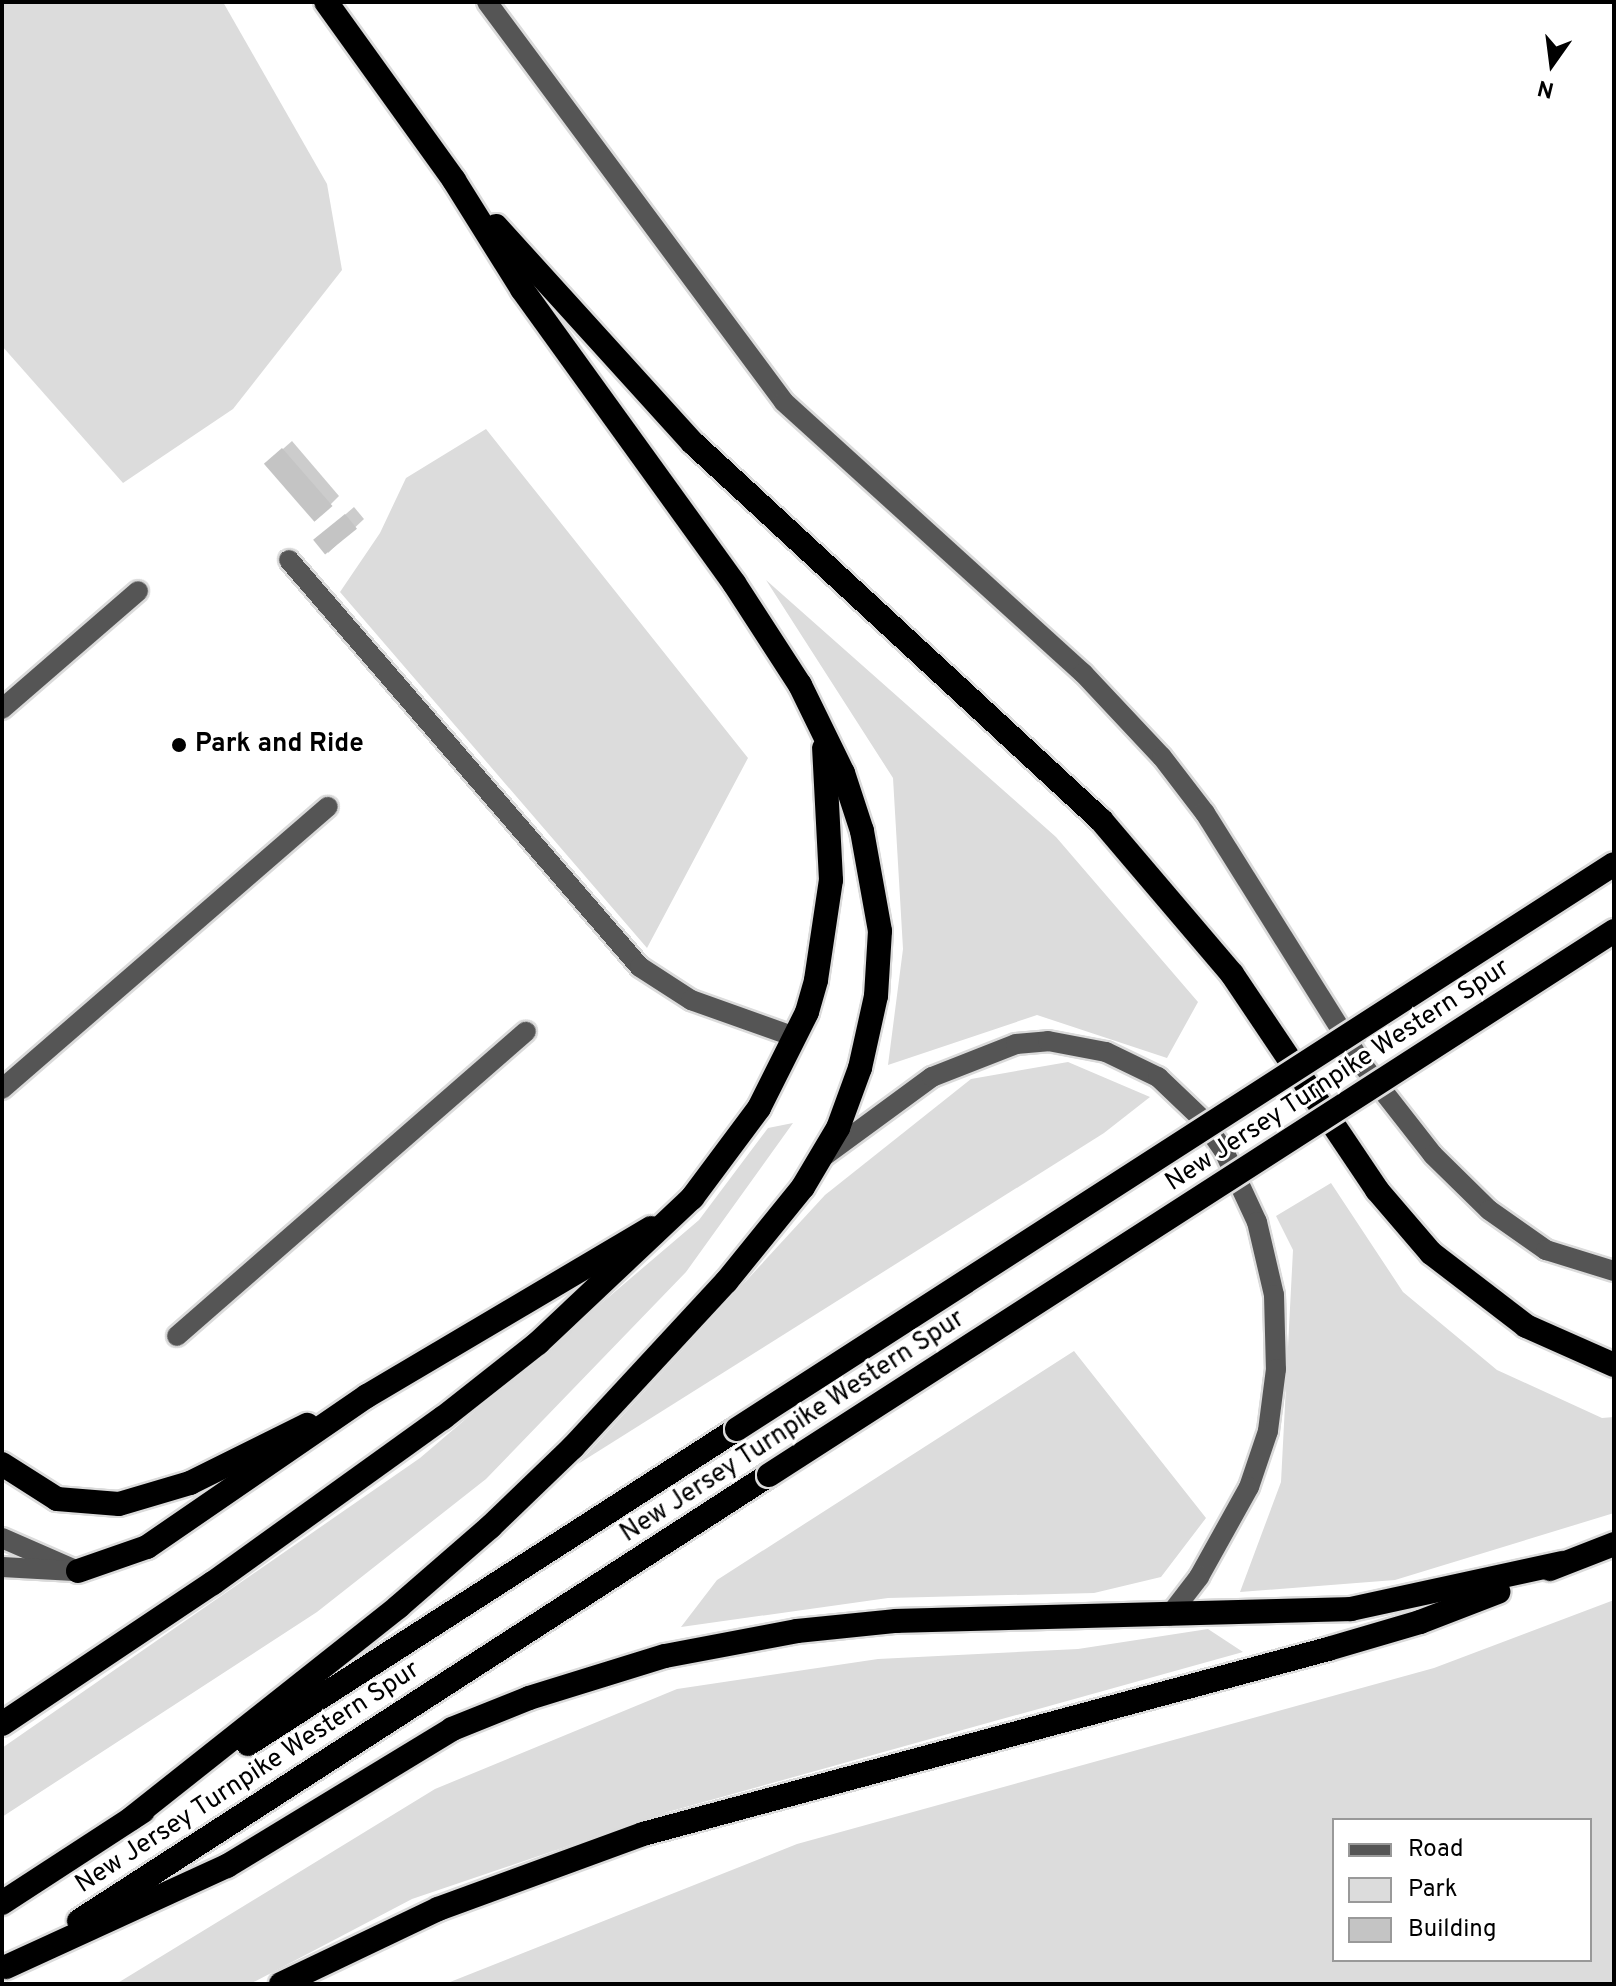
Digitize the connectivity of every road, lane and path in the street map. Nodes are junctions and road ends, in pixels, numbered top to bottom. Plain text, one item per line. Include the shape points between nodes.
1 (326, 2) edge
2 (487, 2) edge
3 (454, 180) junction
4 (289, 560) dead end
5 (138, 591) dead end
6 (2, 709) edge
7 (816, 719) junction
8 (328, 807) dead end
9 (1614, 864) edge
10 (1614, 931) edge
11 (526, 1032) dead end
12 (795, 1037) junction
13 (2, 1089) edge
14 (821, 1159) junction
15 (671, 1218) junction
16 (1614, 1271) edge
17 (177, 1336) dead end
18 (1614, 1365) edge
19 (367, 1396) junction
20 (2, 1464) edge
21 (2, 1538) edge
22 (1614, 1544) edge
23 (1562, 1563) junction
24 (2, 1567) edge
25 (78, 1571) junction
26 (1169, 1616) junction
27 (2, 1724) edge
28 (132, 1818) junction
29 (2, 1903) edge
30 (4, 1969) edge
31 (281, 1984) edge

1 - 3 highway
2 - 16 lane via 784,402 1072,662 1162,757 1205,813 1365,1068 1433,1155 1489,1210 1533,1242
3 - 7 highway via 522,289 756,615
3 - 18 highway via 682,432 1101,820 1232,974 1377,1190 1431,1253 1526,1326
4 - 12 lane via 640,967 691,1000
5 - 6 lane
7 - 12 highway via 827,777 831,880 820,965
7 - 14 highway via 853,800 880,931 869,1034 850,1099
8 - 13 lane
9 - 28 highway, New Jersey Turnpike Western Spur, bridge
10 - 30 highway, New Jersey Turnpike Western Spur, bridge
11 - 17 lane
12 - 15 highway via 737,1142
14 - 26 lane via 932,1077 1016,1044 1076,1043 1106,1052 1158,1077 1201,1118 1224,1151 1257,1222 1274,1295 1276,1369 1268,1431 1249,1487 1199,1577
14 - 28 highway via 726,1282 531,1489 398,1607
15 - 19 highway via 592,1259
15 - 27 highway via 538,1343 443,1418 213,1583
19 - 20 highway via 200,1479 143,1500 97,1504 57,1499
19 - 25 highway via 147,1547
21 - 25 lane
22 - 23 highway
23 - 26 highway via 1351,1609
23 - 31 highway via 1420,1622 630,1838 451,1903
24 - 25 lane
26 - 30 highway via 843,1626 708,1646 617,1669 452,1729 227,1866
28 - 29 highway, New Jersey Turnpike Western Spur

